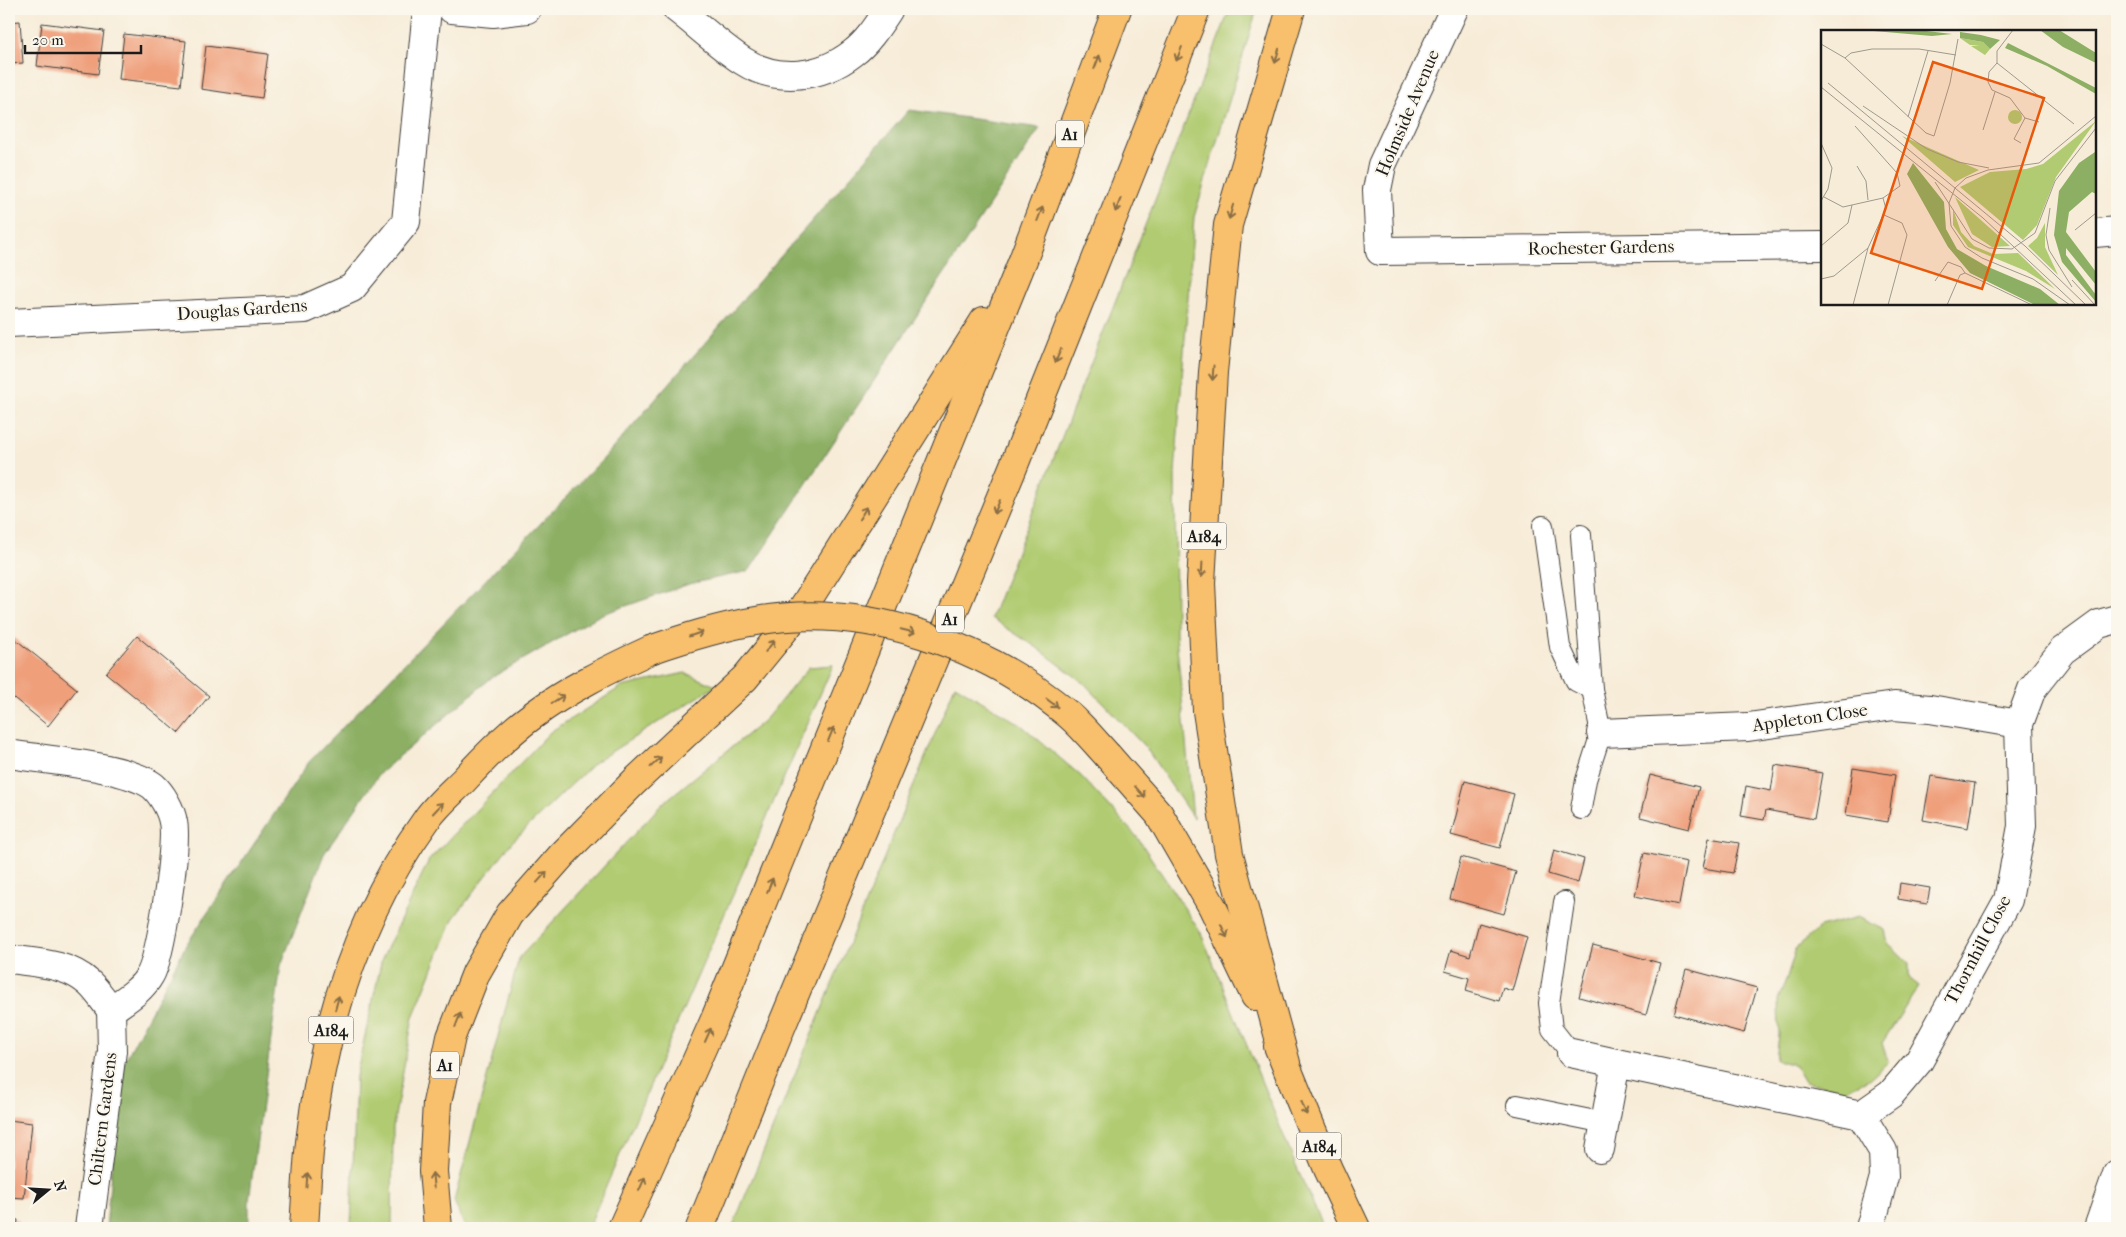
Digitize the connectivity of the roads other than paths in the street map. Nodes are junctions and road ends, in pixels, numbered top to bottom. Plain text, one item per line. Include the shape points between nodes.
1 (427, 9) edge
2 (452, 9) edge
3 (527, 9) edge
4 (677, 9) edge
5 (889, 9) edge
6 (1117, 9) edge
7 (1196, 9) edge
8 (1290, 9) edge
9 (1454, 9) edge
10 (2117, 231) edge
11 (2096, 233) edge
12 (1821, 246) edge
13 (1380, 251) joint
14 (1023, 260) junction
15 (9, 323) edge
16 (1543, 526) dead end
17 (1581, 535) dead end
18 (2117, 619) edge
19 (1592, 689) junction
20 (2018, 724) junction
21 (1600, 733) junction
22 (9, 754) edge
23 (1581, 809) dead end
24 (1564, 902) dead end
25 (9, 959) edge
26 (111, 1010) junction
27 (1571, 1053) joint
28 (1286, 1063) junction
29 (1616, 1064) junction
30 (1517, 1105) dead end
31 (1861, 1115) junction
32 (1605, 1123) junction
33 (1600, 1149) dead end
34 (2117, 1174) edge
35 (89, 1228) edge
36 (304, 1228) edge
37 (438, 1228) edge
38 (622, 1228) edge
39 (700, 1228) edge
40 (1356, 1228) edge
41 (1870, 1228) edge
42 (2098, 1228) edge

1 - 15 street, Douglas Gardens via 406,222 352,288 305,309
2 - 3 street via 493,13
4 - 5 street via 743,61 769,74 791,76 812,73 853,53
14 -> 6 highway, A1
7 -> 39 highway, A1 via 1014,465
8 -> 28 highway, A184 via 1228,225 1213,372 1201,583 1206,711 1229,854
9 - 13 street, Holmside Avenue via 1382,165 1377,190
10 - 11 street
12 - 13 street, Rochester Gardens
37 -> 14 highway, A1 via 432,1171 436,1113 451,1037 476,973 510,914 634,782 745,678 804,606
38 -> 14 highway, A1 via 716,1019
16 - 19 lane via 1560,647 1576,681
17 - 19 lane
18 - 20 street, Thornhill Close via 2098,624 2062,651 2032,689
19 - 21 lane
20 - 21 street, Appleton Close via 1894,706 1748,727
20 - 31 street, Thornhill Close via 2022,826 2008,900 1919,1061 1890,1094
21 - 23 lane
22 - 26 street via 102,769 140,779 154,787 165,802 173,822 175,846 158,952 151,974 138,991
24 - 27 lane via 1549,1003 1552,1030
25 - 26 street via 72,971 91,984
26 - 35 street, Chiltern Gardens via 112,1051
27 - 29 street
36 -> 28 highway, A184, bridge via 310,1141 320,1075 338,999 364,928 396,868 428,818 482,761 531,716 594,677 650,650 712,630 757,620 814,617 869,622 924,634 976,654 1024,682 1069,716 1159,814 1212,906
28 -> 40 highway, A184 via 1328,1169
29 - 31 street
29 - 32 street
30 - 32 lane
31 - 41 street via 1883,1151 1884,1177
32 - 33 street
34 - 42 street

